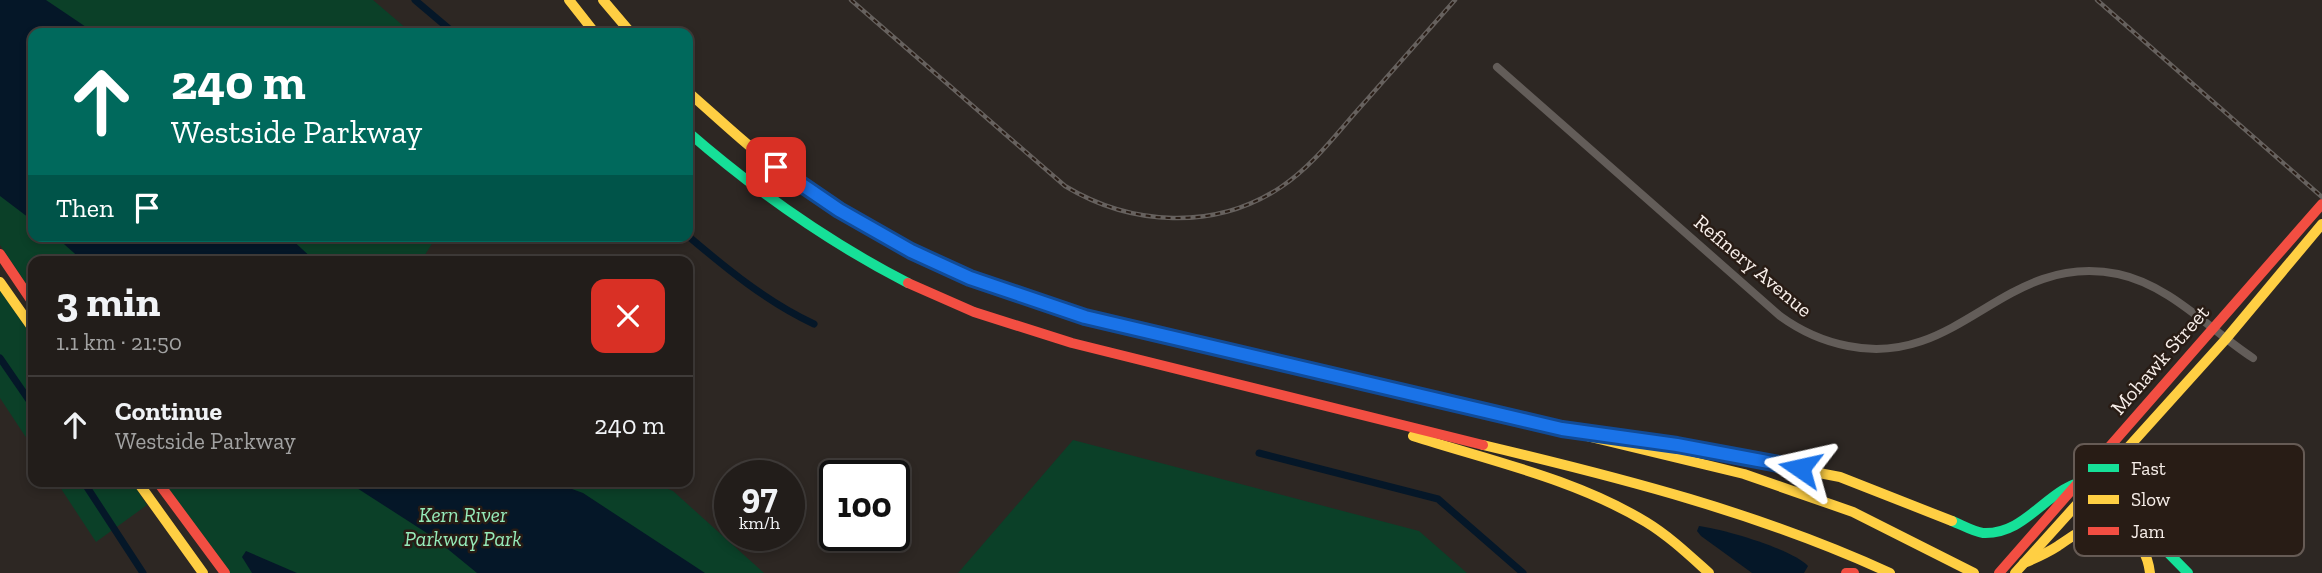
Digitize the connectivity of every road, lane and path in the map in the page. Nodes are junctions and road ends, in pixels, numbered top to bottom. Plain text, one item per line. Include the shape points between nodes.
1 (569, 0) edge
2 (603, 0) edge
3 (590, 28) edge
4 (627, 28) edge
5 (1497, 67) dead end
6 (693, 96) edge
7 (693, 136) edge
8 (2322, 204) edge
9 (2322, 224) edge
10 (0, 254) edge
11 (0, 282) edge
12 (28, 296) edge
13 (28, 323) edge
14 (2211, 329) junction
15 (2225, 340) junction
16 (2253, 358) dead end
17 (1319, 405) junction
18 (1562, 429) junction
19 (2113, 444) edge
20 (2131, 444) edge
21 (2074, 485) edge
22 (141, 487) edge
23 (161, 487) edge
24 (2074, 491) edge
25 (2074, 507) edge
26 (1853, 512) junction
27 (2074, 532) edge
28 (2171, 556) edge
29 (2024, 563) junction
30 (2009, 571) edge
31 (203, 573) edge
32 (225, 573) edge
33 (1709, 573) edge
34 (1846, 573) edge
35 (1854, 573) edge
36 (1890, 573) edge
37 (1974, 573) edge
38 (1989, 573) edge
39 (2188, 573) edge

1 - 3 main road
2 - 4 main road
5 - 14 street, Refinery Avenue via 1780,316 1813,337 1859,348 1903,348 1947,332 2038,279 2093,271 2141,282
6 - 18 main road via 809,190 879,233 970,278 1085,317
7 - 17 main road via 790,215 940,298 1042,337
8 - 14 main road, Mohawk Street
9 - 15 main road, Mohawk Street
10 - 12 main road
11 - 13 main road
14 - 15 street, Refinery Avenue
14 - 19 main road, Mohawk Street
15 - 16 street, Refinery Avenue
15 - 20 main road, Mohawk Street
17 - 33 main road via 1596,497 1647,523
17 - 36 main road via 1718,503 1816,539
18 - 21 main road via 1664,442 1820,472 1868,486 1982,533 2001,533 2018,526
18 - 26 main road via 1744,474
22 - 31 main road
23 - 32 main road
24 - 30 main road, Mohawk Street
25 - 29 main road, Mohawk Street
26 - 37 main road
26 - 38 main road via 1928,541
27 - 29 main road
28 - 39 main road
29 - 30 main road, Mohawk Street
34 - 35 main road

